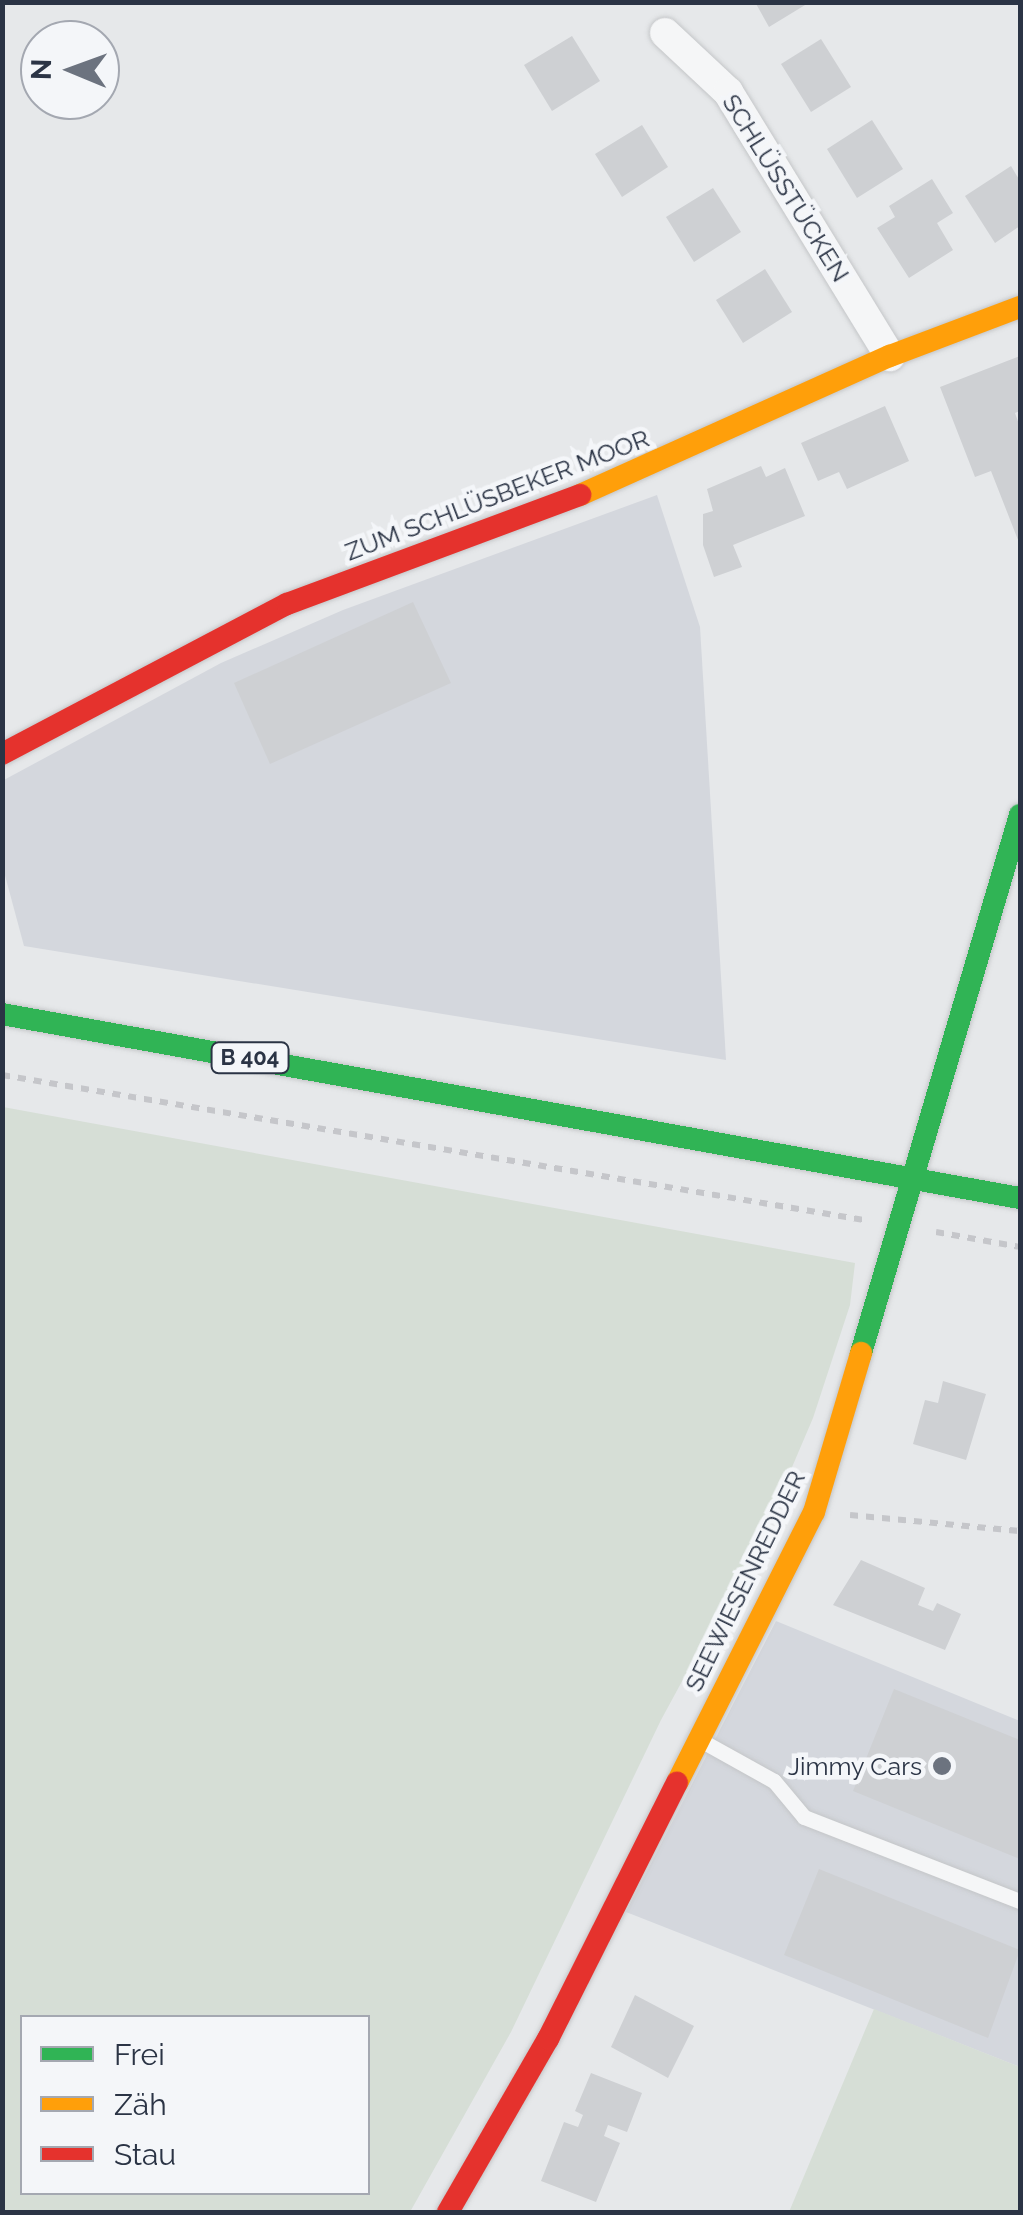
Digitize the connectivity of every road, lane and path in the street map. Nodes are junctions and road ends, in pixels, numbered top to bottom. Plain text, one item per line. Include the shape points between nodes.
1 (665, 33) dead end
2 (1020, 307) edge
3 (890, 356) junction
4 (2, 754) edge
5 (1020, 815) edge
6 (2, 1014) edge
7 (2, 1075) edge
8 (914, 1180) junction
9 (1020, 1198) edge
10 (900, 1226) junction
11 (1020, 1247) edge
12 (814, 1512) junction
13 (1020, 1531) edge
14 (699, 1740) junction
15 (1020, 1900) edge
16 (448, 2212) edge

1 - 3 street, SCHLÜSSTÜCKEN via 728,92
2 - 3 street, ZUM SCHLÜSBEKER MOOR
3 - 4 street, ZUM SCHLÜSBEKER MOOR via 635,474 286,604
5 - 8 street, SEEWIESENREDDER
6 - 8 street, B 404
7 - 10 path
8 - 9 street, B 404
8 - 10 street, SEEWIESENREDDER
10 - 11 path
10 - 12 street, SEEWIESENREDDER
12 - 13 path
12 - 14 street, SEEWIESENREDDER
14 - 15 lane via 774,1781 804,1816
14 - 16 street, SEEWIESENREDDER via 548,2039

